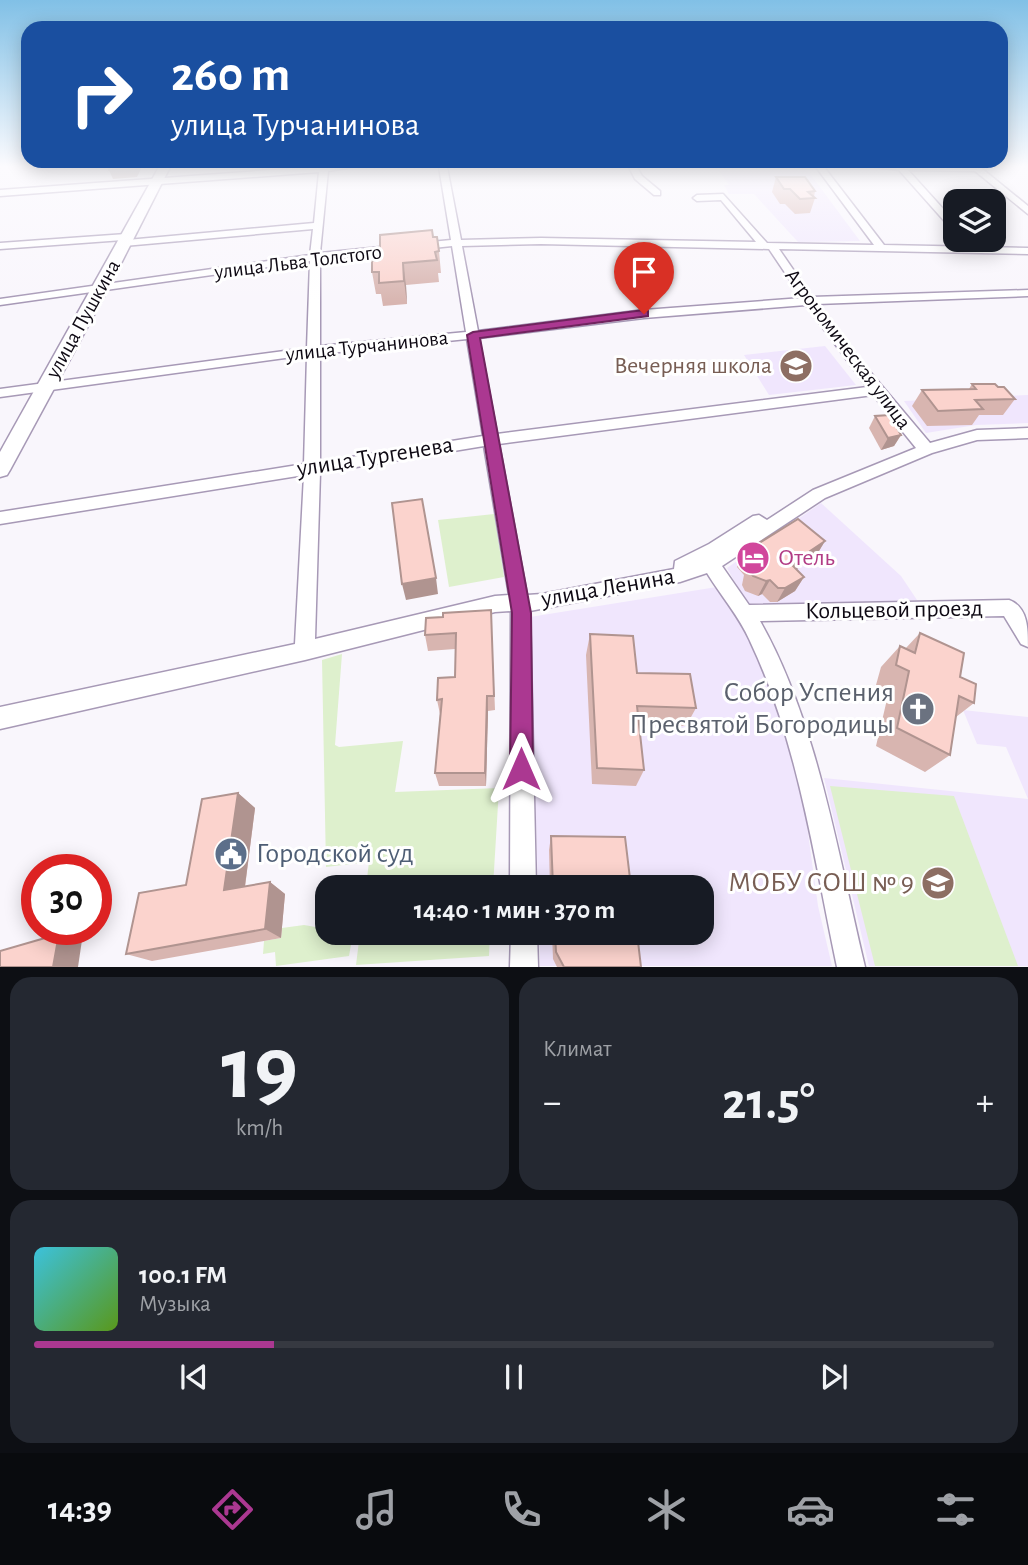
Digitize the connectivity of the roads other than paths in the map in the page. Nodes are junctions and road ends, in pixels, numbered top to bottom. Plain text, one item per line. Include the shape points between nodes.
1 (140, 212) edge
2 (318, 212) edge
3 (450, 212) edge
4 (737, 212) edge
5 (855, 212) edge
6 (316, 226) junction
7 (125, 240) junction
8 (454, 243) junction
9 (0, 246) edge
10 (769, 247) junction
11 (882, 248) junction
12 (1028, 251) edge
13 (315, 257) junction
14 (101, 289) junction
15 (1028, 293) edge
16 (807, 301) junction
17 (0, 302) edge
18 (473, 335) junction
19 (312, 351) junction
20 (45, 387) junction
21 (876, 390) junction
22 (0, 393) edge
23 (1028, 428) edge
24 (1028, 433) edge
25 (491, 440) junction
26 (924, 446) junction
27 (312, 467) junction
28 (0, 470) edge
29 (0, 518) edge
30 (711, 564) junction
31 (518, 600) junction
32 (744, 613) junction
33 (1028, 638) edge
34 (305, 651) junction
35 (0, 718) edge
36 (523, 875) edge
37 (524, 945) edge
38 (524, 967) edge
39 (851, 967) edge

1 - 7 main road, улица Пушкина
2 - 6 street
3 - 8 street
4 - 10 street
5 - 11 street
6 - 7 street
6 - 13 street
7 - 9 street
7 - 14 main road, улица Пушкина
8 - 10 street, улица Льва Толстого
8 - 13 street, улица Льва Толстого
8 - 18 street
10 - 11 street, улица Льва Толстого
10 - 16 street, Агрономическая улица
11 - 12 street, улица Льва Толстого
13 - 14 street, улица Льва Толстого
13 - 19 street
14 - 17 street, улица Льва Толстого
14 - 20 main road, улица Пушкина
15 - 16 street, улица Турчанинова
16 - 18 street, улица Турчанинова via 644,314
16 - 21 street, Агрономическая улица
18 - 19 street, улица Турчанинова
18 - 25 street
19 - 20 street, улица Турчанинова
19 - 27 street
20 - 22 street, улица Турчанинова
20 - 28 main road, улица Пушкина
21 - 25 street, улица Тургенева
21 - 26 street, Агрономическая улица
23 - 26 street via 978,429 940,436
24 - 26 street, улица Ленина via 978,435
25 - 27 street, улица Тургенева
25 - 31 street
26 - 30 street, улица Ленина via 819,494
26 - 31 street via 821,485 680,566
27 - 29 street, улица Тургенева
27 - 34 street
30 - 31 street, улица Ленина via 680,575 542,602
30 - 32 street
31 - 34 street, улица Ленина
31 - 36 street
32 - 33 street, Кольцевой проезд via 1009,608
32 - 39 street via 758,637 802,754
34 - 35 street, улица Ленина
37 - 38 street

